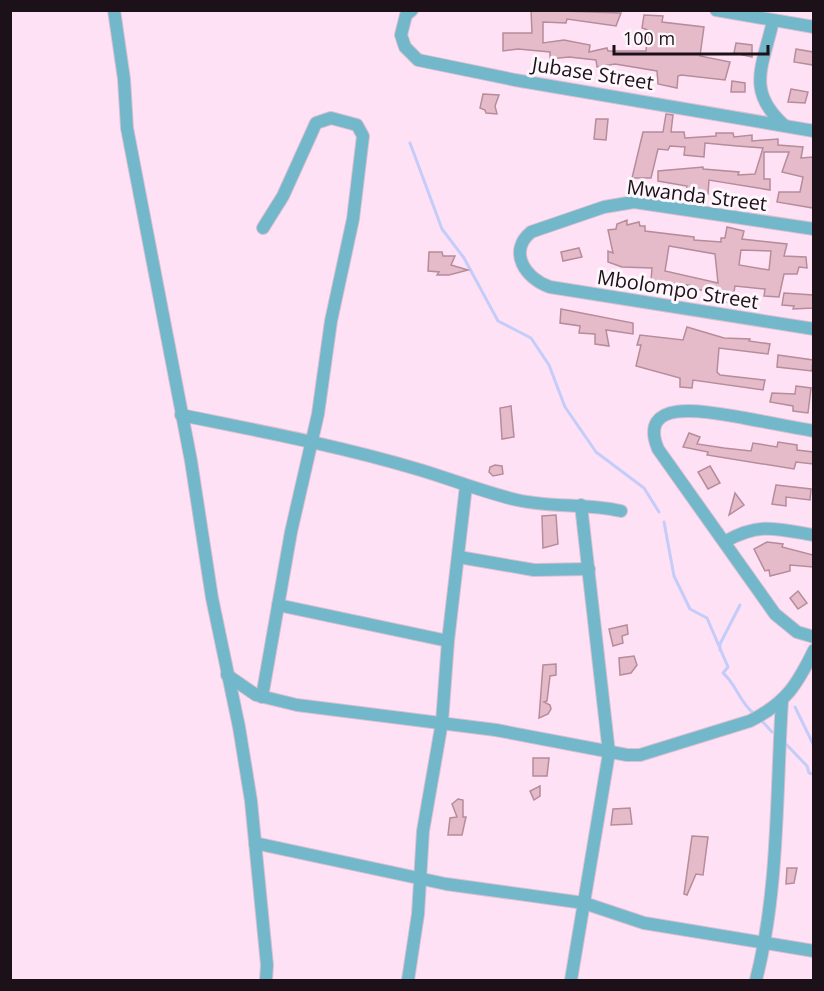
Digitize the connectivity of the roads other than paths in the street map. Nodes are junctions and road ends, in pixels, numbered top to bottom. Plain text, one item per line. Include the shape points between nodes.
1 (114, 10) edge
2 (716, 10) edge
3 (409, 13) edge
4 (773, 21) junction
5 (813, 27) edge
6 (785, 126) junction
7 (813, 131) edge
8 (263, 228) dead end
9 (813, 229) edge
10 (536, 282) joint
11 (813, 330) edge
12 (181, 415) junction
13 (813, 431) edge
14 (311, 442) junction
15 (466, 486) junction
16 (581, 505) junction
17 (621, 511) dead end
18 (813, 535) edge
19 (726, 541) junction
20 (459, 557) junction
21 (589, 569) junction
22 (278, 605) junction
23 (813, 637) edge
24 (448, 641) junction
25 (813, 650) edge
26 (227, 675) junction
27 (262, 697) junction
28 (782, 701) junction
29 (442, 723) junction
30 (609, 753) junction
31 (255, 843) junction
32 (420, 879) junction
33 (584, 903) junction
34 (765, 944) junction
35 (813, 951) edge
36 (266, 981) edge
37 (408, 981) edge
38 (571, 981) edge
39 (756, 981) edge

1 - 12 street via 127,128
2 - 4 street
3 - 6 street, Jubase Street via 401,35 405,47 418,60
4 - 5 street
4 - 6 street via 759,90 773,115
6 - 7 street, Jubase Street
8 - 14 street via 283,196 315,123 331,118 357,125 363,136 358,186
9 - 10 street, Mwanda Street via 679,208 619,203 538,228 526,236 522,242 522,261
10 - 11 street, Mbolompo Street via 653,306
12 - 14 street
12 - 26 street
13 - 19 street via 694,409 674,412 660,421 654,432 658,449
14 - 15 street
14 - 22 street
15 - 16 street via 537,504
15 - 20 street
16 - 17 street
16 - 21 street
18 - 19 street via 765,527 744,531
19 - 23 street via 775,614 797,632
20 - 21 street via 534,570
20 - 24 street
21 - 30 street
22 - 24 street
22 - 27 street
24 - 29 street
25 - 28 street via 798,682
26 - 27 street
26 - 31 street via 239,727
27 - 29 street
28 - 30 street via 750,721 655,751 640,755
28 - 34 street via 775,854
29 - 30 street
29 - 32 street via 423,831
30 - 33 street
31 - 32 street
31 - 36 street
32 - 33 street
32 - 37 street
33 - 34 street via 644,923
33 - 38 street
34 - 35 street
34 - 39 street

